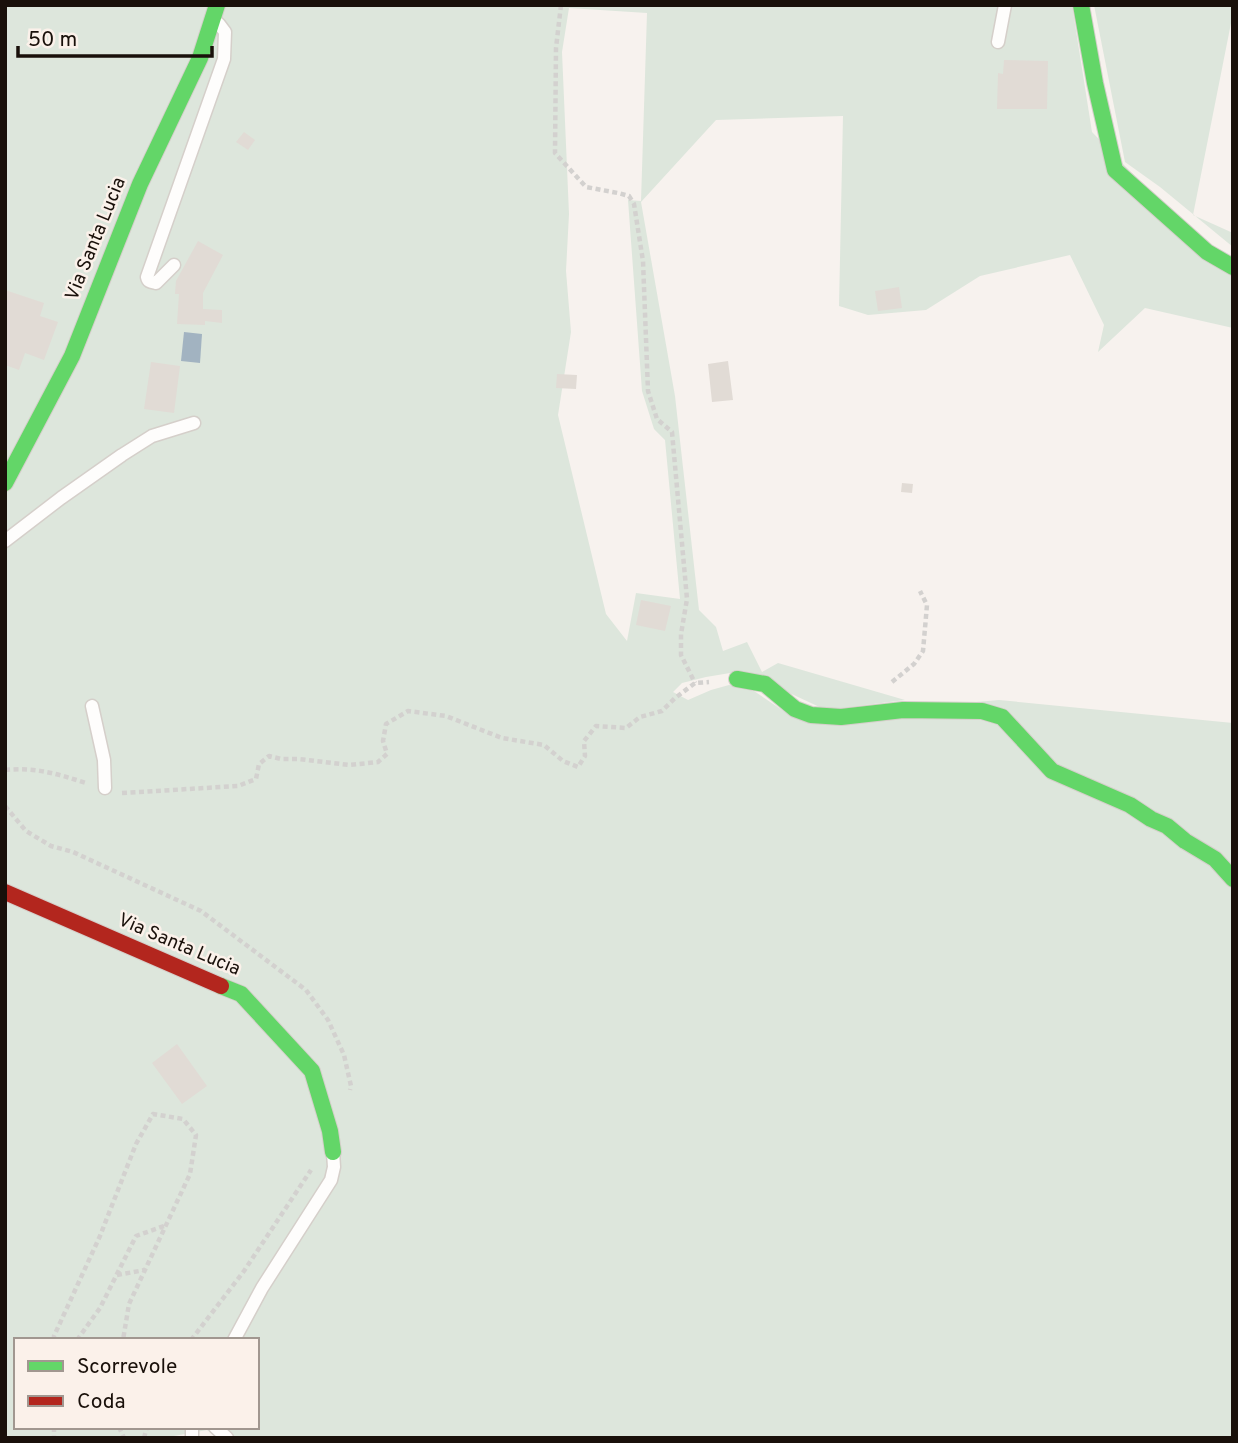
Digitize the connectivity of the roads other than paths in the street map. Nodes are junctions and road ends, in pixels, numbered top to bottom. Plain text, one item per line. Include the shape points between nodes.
1 (1006, 5) edge
2 (1081, 5) edge
3 (216, 11) edge
4 (998, 42) dead end
5 (174, 265) dead end
6 (1233, 267) edge
7 (194, 423) dead end
8 (5, 483) edge
9 (5, 541) edge
10 (737, 679) road end
11 (92, 706) dead end
12 (105, 788) road end
13 (1233, 879) edge
14 (5, 892) edge
15 (333, 1152) joint
16 (235, 1338) edge

1 - 4 lane
2 - 6 street via 1115,170 1207,252
3 - 5 lane via 225,32 224,59 148,280 156,283
3 - 8 street, Via Santa Lucia via 72,356
7 - 9 lane via 152,436
10 - 13 street via 765,684 795,709 811,715 982,710 1002,717 1052,771 1167,826 1214,859
11 - 12 lane
14 - 15 street, Via Santa Lucia via 241,994 312,1071
15 - 16 lane via 331,1180

